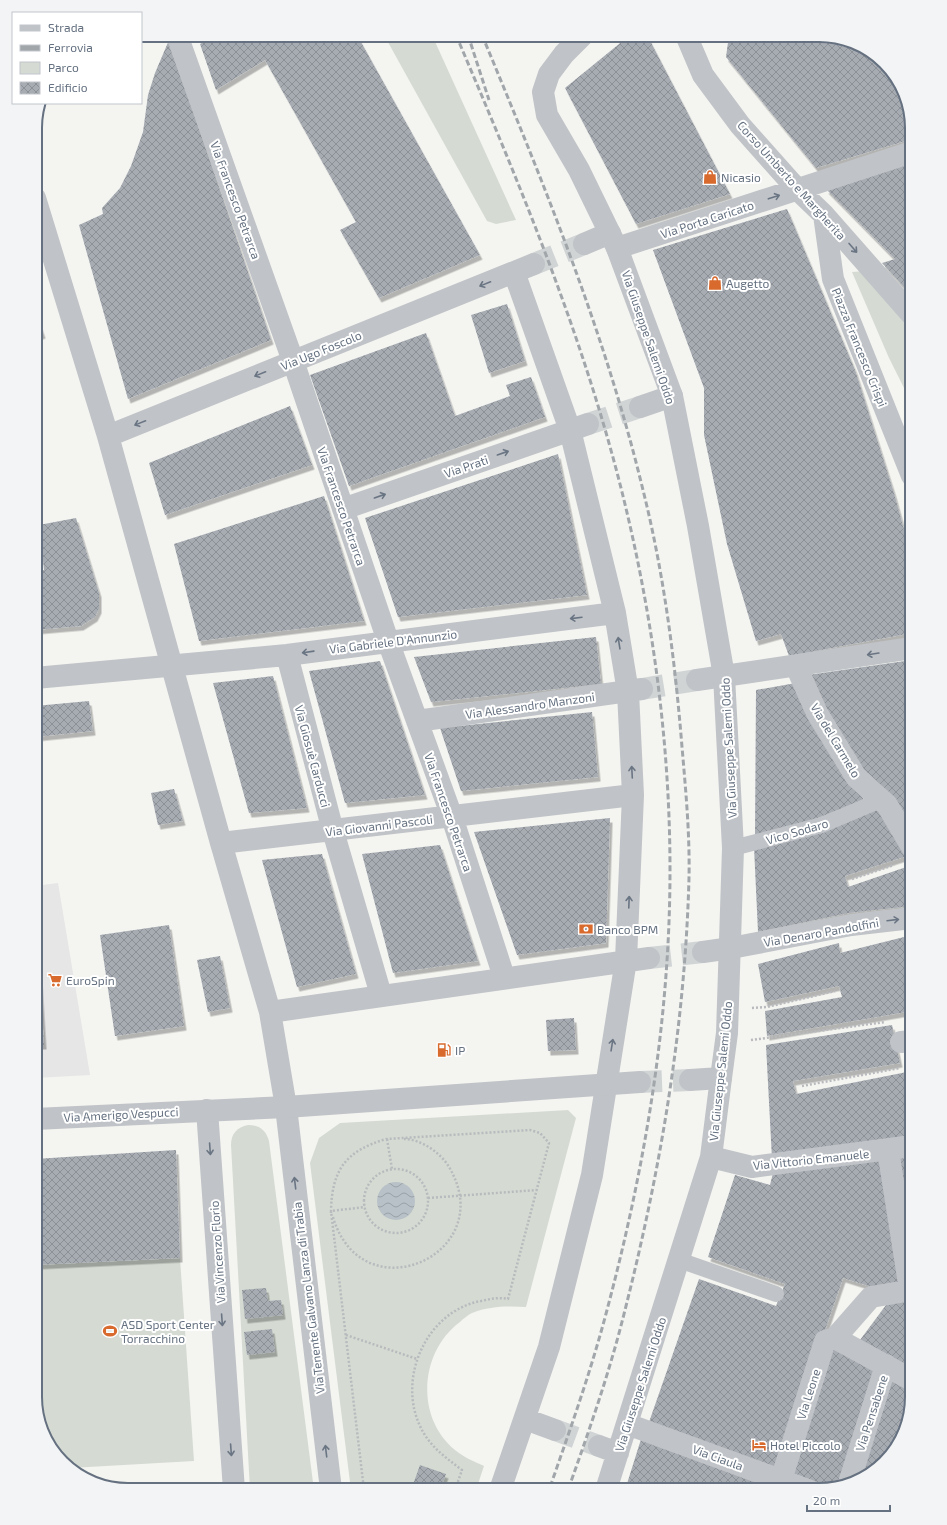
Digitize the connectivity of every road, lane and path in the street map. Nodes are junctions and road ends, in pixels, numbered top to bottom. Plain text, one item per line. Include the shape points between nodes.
1 (179, 42) edge
2 (577, 42) edge
3 (689, 42) edge
4 (905, 154) edge
5 (797, 189) junction
6 (824, 215) junction
7 (42, 221) edge
8 (614, 241) junction
9 (584, 244) tunnel mouth
10 (905, 307) edge
11 (293, 361) junction
12 (672, 396) junction
13 (640, 407) tunnel mouth
14 (579, 427) junction
15 (108, 436) junction
16 (905, 459) edge
17 (343, 509) junction
18 (615, 613) junction
19 (388, 641) junction
20 (905, 649) edge
21 (287, 655) junction
22 (172, 666) junction
23 (796, 666) junction
24 (724, 676) junction
25 (42, 677) edge
26 (697, 680) tunnel mouth
27 (635, 690) junction
28 (417, 721) junction
29 (633, 795) junction
30 (881, 800) junction
31 (452, 817) junction
32 (333, 831) junction
33 (905, 835) edge
34 (221, 843) junction
35 (733, 848) junction
36 (897, 865) dead end
37 (852, 879) dead end
38 (905, 919) edge
39 (731, 948) junction
40 (703, 952) tunnel mouth
41 (649, 958) tunnel mouth
42 (626, 960) junction
43 (504, 978) junction
44 (835, 991) dead end
45 (381, 995) junction
46 (728, 1010) junction
47 (270, 1012) junction
48 (905, 1040) edge
49 (725, 1042) junction
50 (905, 1068) edge
51 (721, 1078) junction
52 (690, 1080) tunnel mouth
53 (640, 1082) tunnel mouth
54 (605, 1083) junction
55 (802, 1086) dead end
56 (286, 1106) junction
57 (207, 1110) junction
58 (42, 1119) edge
59 (386, 1139) junction
60 (905, 1147) edge
61 (888, 1150) junction
62 (711, 1157) junction
63 (392, 1169) junction
64 (537, 1190) junction
65 (460, 1195) junction
66 (428, 1198) junction
67 (364, 1207) junction
68 (331, 1211) junction
69 (905, 1253) edge
70 (679, 1260) junction
71 (905, 1291) edge
72 (776, 1294) dead end
73 (346, 1335) junction
74 (834, 1338) junction
75 (417, 1359) junction
76 (886, 1365) junction
77 (905, 1376) edge
78 (525, 1420) junction
79 (627, 1424) junction
80 (555, 1430) tunnel mouth
81 (851, 1476) edge
82 (781, 1480) junction
83 (234, 1483) edge
84 (330, 1483) edge
85 (363, 1483) edge
86 (457, 1483) edge
87 (502, 1483) edge
88 (606, 1483) edge
89 (789, 1483) edge

1 - 11 street, Via Francesco Petrarca
2 - 8 street, Via Giuseppe Salemi Oddo via 549,74 543,92 547,115 579,170
3 - 5 street, Corso Umberto e Margherita via 703,75 740,125
4 - 5 street, Via Porta Caricato
5 - 6 street, Corso Umberto e Margherita
8 -> 5 street, Via Porta Caricato
6 -> 10 street, Corso Umberto e Margherita
6 - 16 street, Piazza Francesco Crispi via 833,279
7 - 15 street, Via Tenente Galvano Lanza di Trabia
8 - 9 street
8 - 12 street, Via Giuseppe Salemi Oddo
14 -> 11 street, Via Ugo Foscolo via 524,268
11 -> 15 street, Via Ugo Foscolo
11 - 17 street, Via Francesco Petrarca
12 - 13 street
12 - 24 street, Via Giuseppe Salemi Oddo
17 -> 14 street, Via Prati
14 - 18 street
15 - 22 street, Via Tenente Galvano Lanza di Trabia
17 - 19 street, Via Francesco Petrarca
18 -> 19 street, Via Gabriele D'Annunzio
27 -> 18 street
19 -> 21 street, Via Gabriele D'Annunzio
19 - 28 street, Via Francesco Petrarca
20 -> 23 street
21 - 22 street, Via Gabriele D'Annunzio
21 - 32 street, Via Giosuè Carducci
22 - 25 street, Via Gabriele D'Annunzio
22 - 34 street, Via Tenente Galvano Lanza di Trabia
23 - 24 street
23 - 30 street, Via del Carmelo via 817,712 856,777
24 - 26 street
24 - 35 street, Via Giuseppe Salemi Oddo
27 - 28 street, Via Alessandro Manzoni
29 -> 27 street
28 - 31 street, Via Francesco Petrarca
29 - 31 street, Via Giovanni Pascoli
42 -> 29 street
30 - 33 street, Via del Carmelo via 887,805
30 - 35 lane, Vico Sodaro via 822,825
31 - 32 street, Via Giovanni Pascoli
31 - 43 street, Via Francesco Petrarca
32 - 34 street, Via Giovanni Pascoli
32 - 45 street, Via Giosuè Carducci
34 - 47 street, Via Tenente Galvano Lanza di Trabia
35 - 39 street, Via Giuseppe Salemi Oddo
36 - 37 path
39 -> 38 street, Via Denaro Pandolfini via 851,925
39 - 40 street, Via Denaro Pandolfini
39 - 46 street, Via Giuseppe Salemi Oddo
41 - 42 street
42 - 43 street
54 -> 42 street
43 - 45 street
44 - 46 path via 768,1007
45 - 47 street
46 - 49 street, Via Giuseppe Salemi Oddo
47 - 56 street, Via Tenente Galvano Lanza di Trabia
48 - 49 path via 896,1020 766,1040
49 - 51 street, Via Giuseppe Salemi Oddo
50 - 55 path
51 - 52 street
51 - 62 street, Via Giuseppe Salemi Oddo
53 - 54 street, Via Amerigo Vespucci
54 - 56 street, Via Amerigo Vespucci
54 - 78 street via 592,1175 567,1282
56 - 57 street, Via Amerigo Vespucci
84 -> 56 street, Via Tenente Galvano Lanza di Trabia
57 - 58 street, Via Amerigo Vespucci
57 -> 83 street, Via Vincenzo Florio
59 - 63 path
59 - 64 path via 530,1130 540,1133 549,1143
59 - 65 path via 408,1139 429,1147 446,1161 457,1180
59 - 68 path via 367,1145 350,1156 338,1172 331,1191
60 - 61 street, Via Vittorio Emanuele
61 - 62 street, Via Vittorio Emanuele via 752,1167
61 - 69 street
62 - 70 street, Via Giuseppe Salemi Oddo
63 - 66 path via 407,1172 420,1180 426,1188
63 - 67 path via 373,1179 366,1188
64 - 65 path
64 - 75 path via 508,1299 500,1297 471,1303 446,1318 426,1339
65 - 66 path
65 - 68 path via 458,1223 448,1243 432,1258 412,1266 390,1268 368,1262 350,1250 337,1232
66 - 67 path via 424,1218 417,1226 398,1234 377,1228
67 - 68 path
68 - 73 path
70 - 72 lane
70 - 79 street, Via Giuseppe Salemi Oddo
71 - 74 street via 871,1297
73 - 75 path
73 - 85 path
74 - 76 street
74 - 82 street, Via Leone via 825,1341
75 - 86 path via 414,1366 412,1396 420,1426 437,1451 462,1470
76 - 77 street
76 - 81 street, Via Pensabene
78 - 80 street
78 - 87 street
79 - 82 street, Via Ciaula
79 - 88 street, Via Giuseppe Salemi Oddo via 608,1449
82 - 89 street, Via Ciaula

